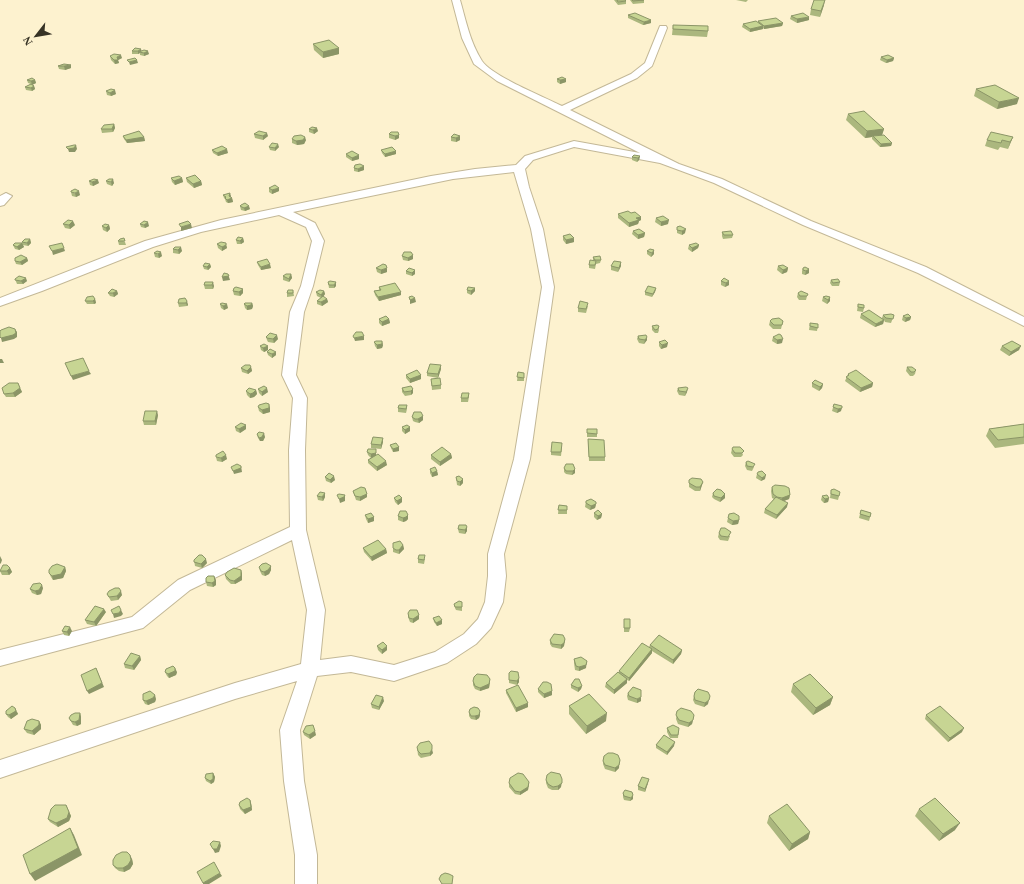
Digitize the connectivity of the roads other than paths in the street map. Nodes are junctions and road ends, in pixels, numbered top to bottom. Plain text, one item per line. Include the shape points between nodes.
1 (456, 0) edge
2 (663, 28) dead end
3 (562, 110) junction
4 (662, 160) junction
5 (519, 168) junction
6 (280, 212) junction
7 (0, 302) edge
8 (1024, 322) edge
9 (298, 530) junction
10 (0, 658) edge
11 (310, 669) junction
12 (0, 769) edge
13 (306, 884) edge

1 - 3 street via 466,38 479,64 506,83
2 - 3 street via 649,64 634,76
3 - 4 street
4 - 5 street via 574,144 529,158
4 - 8 street via 718,181 807,223 922,270
5 - 6 street via 423,182
5 - 11 street via 522,187 537,230 548,287 522,459 496,554 494,602 485,623 470,639 441,658 394,673 350,664
6 - 7 street via 148,244 32,292
6 - 9 street via 311,225 318,241 307,286 297,312 289,375 300,398 297,450
9 - 10 street via 184,585 136,623
9 - 11 street via 316,610
11 - 12 street via 235,691
11 - 13 street via 290,730 294,781 306,855

